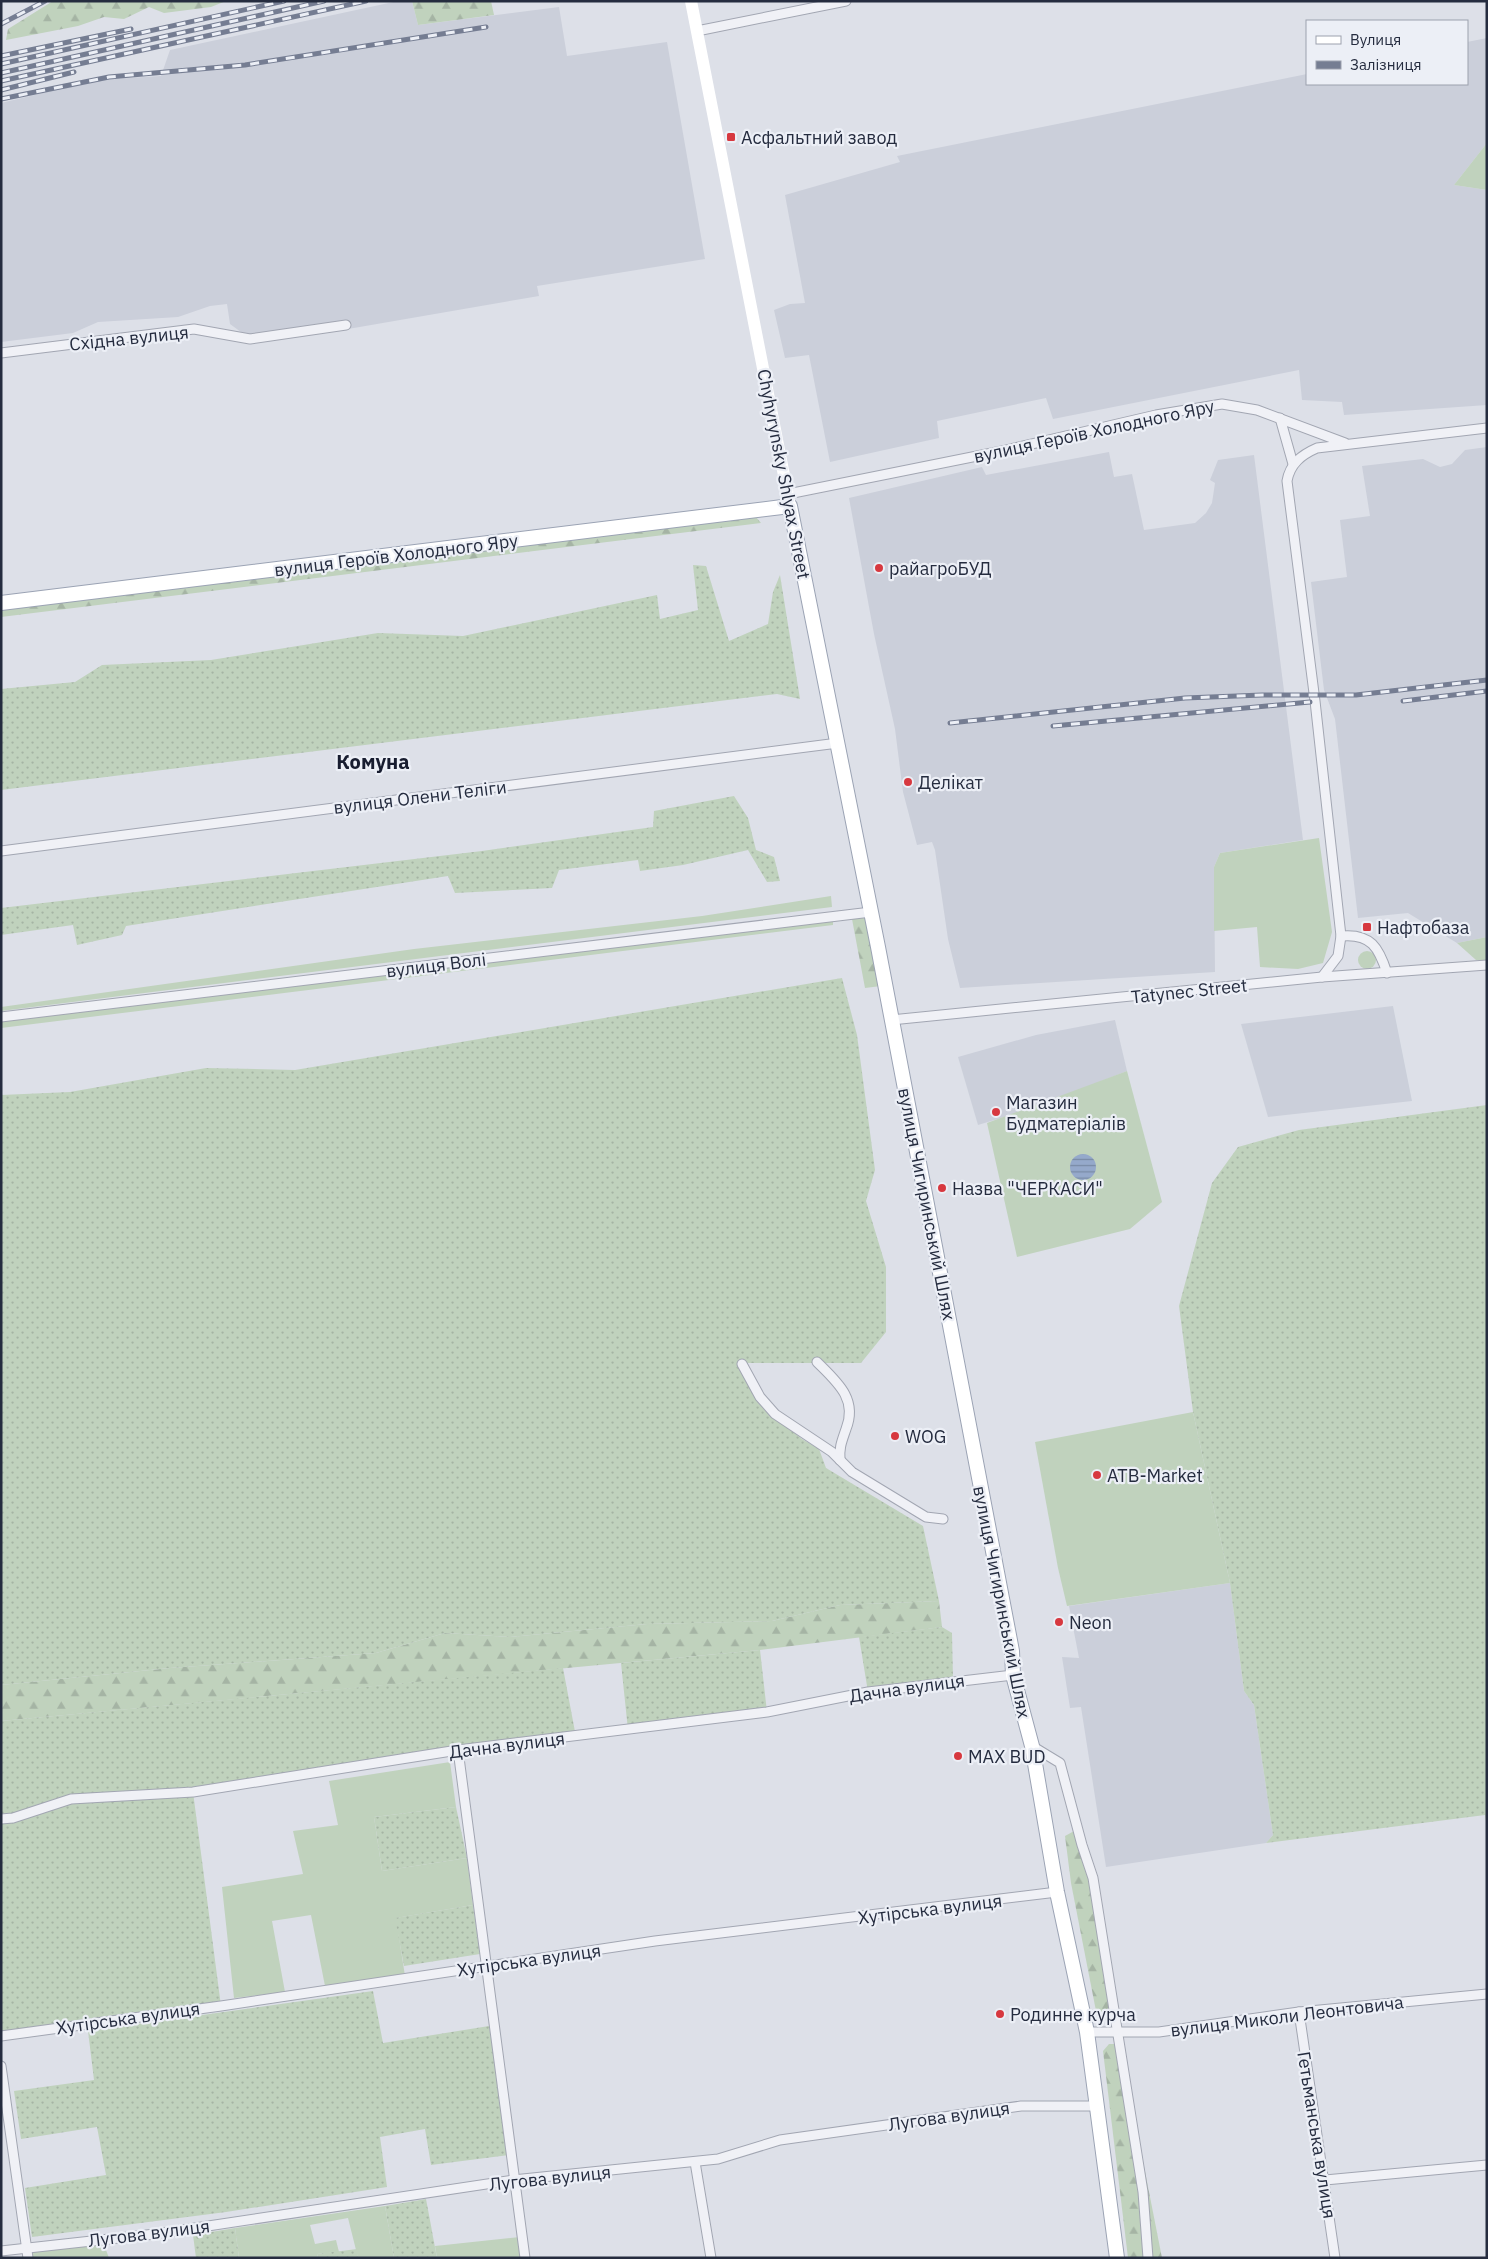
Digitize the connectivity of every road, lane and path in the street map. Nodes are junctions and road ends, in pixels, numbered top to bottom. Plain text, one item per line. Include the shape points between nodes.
1 (691, 1) edge
2 (846, 1) edge
3 (697, 31) junction
4 (346, 325) dead end
5 (1, 353) edge
6 (1280, 418) junction
7 (1487, 428) edge
8 (1345, 443) junction
9 (1293, 464) junction
10 (789, 500) junction
11 (1, 603) edge
12 (838, 743) junction
13 (1, 851) edge
14 (872, 912) junction
15 (1340, 936) junction
16 (1487, 965) edge
17 (1386, 974) junction
18 (1322, 977) junction
19 (1, 1017) edge
20 (891, 1020) junction
21 (817, 1362) dead end
22 (742, 1364) dead end
23 (840, 1460) junction
24 (943, 1520) dead end
25 (1013, 1674) junction
26 (1032, 1746) junction
27 (458, 1750) junction
28 (1, 1819) edge
29 (1057, 1892) junction
30 (487, 1966) junction
31 (1487, 1994) edge
32 (1298, 2012) junction
33 (1087, 2032) junction
34 (1119, 2033) junction
35 (1, 2036) edge
36 (1, 2066) edge
37 (1098, 2106) junction
38 (695, 2162) junction
39 (1487, 2165) edge
40 (513, 2180) junction
41 (1325, 2180) junction
42 (27, 2247) junction
43 (1, 2251) edge
44 (1114, 2257) edge
45 (28, 2258) edge
46 (525, 2258) edge
47 (711, 2258) edge
48 (1148, 2258) edge
49 (1335, 2258) edge

1 - 3 main road, Chyhyrynsky Shlyax Street
2 - 3 street
3 - 10 main road, Chyhyrynsky Shlyax Street
4 - 5 street, Східна вулиця via 250,339 194,329
6 - 8 street, вулиця Героїв Холодного Яру
6 - 9 street
6 - 10 street, вулиця Героїв Холодного Яру via 1242,406 1216,405 1156,415
7 - 8 street, вулиця Героїв Холодного Яру
8 - 9 street via 1317,448
9 - 15 street via 1287,481
10 - 11 main road, вулиця Героїв Холодного Яру
10 - 12 main road, Chyhyrynsky Shlyax Street
12 - 13 street, вулиця Олени Теліги
12 - 14 main road, Chyhyrynsky Shlyax Street
14 - 19 street, вулиця Волі
14 - 20 main road, вулиця Чигиринський Шлях
15 - 17 street via 1351,935 1374,945 1382,956
15 - 18 street via 1338,956
16 - 17 street, Tatynec Street
17 - 18 street, Tatynec Street
18 - 20 street, Tatynec Street
20 - 25 main road, вулиця Чигиринський Шлях via 1012,1652
21 - 23 street via 839,1384 850,1402 850,1414 840,1442
22 - 23 street via 760,1397 775,1414
23 - 24 street via 852,1472 926,1517
25 - 26 main road, вулиця Чигиринський Шлях
25 - 27 street, Дачна вулиця via 868,1692 767,1712
26 - 29 main road, вулиця Чигиринський Шлях
26 - 34 street via 1060,1763 1093,1878
27 - 28 street, Дачна вулиця via 193,1792 71,1799
27 - 30 street
29 - 30 street, Хутірська вулиця via 655,1941
29 - 33 main road, вулиця Чигиринський Шлях
30 - 35 street, Хутірська вулиця
30 - 40 street
31 - 32 street, вулиця Миколи Леонтовича
32 - 34 street, вулиця Миколи Леонтовича via 1159,2032
32 - 41 street, Гетьманська вулиця
33 - 34 street, вулиця Миколи Леонтовича
33 - 37 main road, вулиця Чигиринський Шлях
34 - 48 street via 1143,2192
36 - 42 street
37 - 38 street, Лугова вулиця via 1021,2106 780,2140 718,2159
37 - 44 main road, вулиця Чигиринський Шлях
38 - 40 street, Лугова вулиця
38 - 47 street
39 - 41 street
40 - 42 street, Лугова вулиця via 155,2234
40 - 46 street
41 - 49 street, Гетьманська вулиця
42 - 43 street, Лугова вулиця
42 - 45 street

